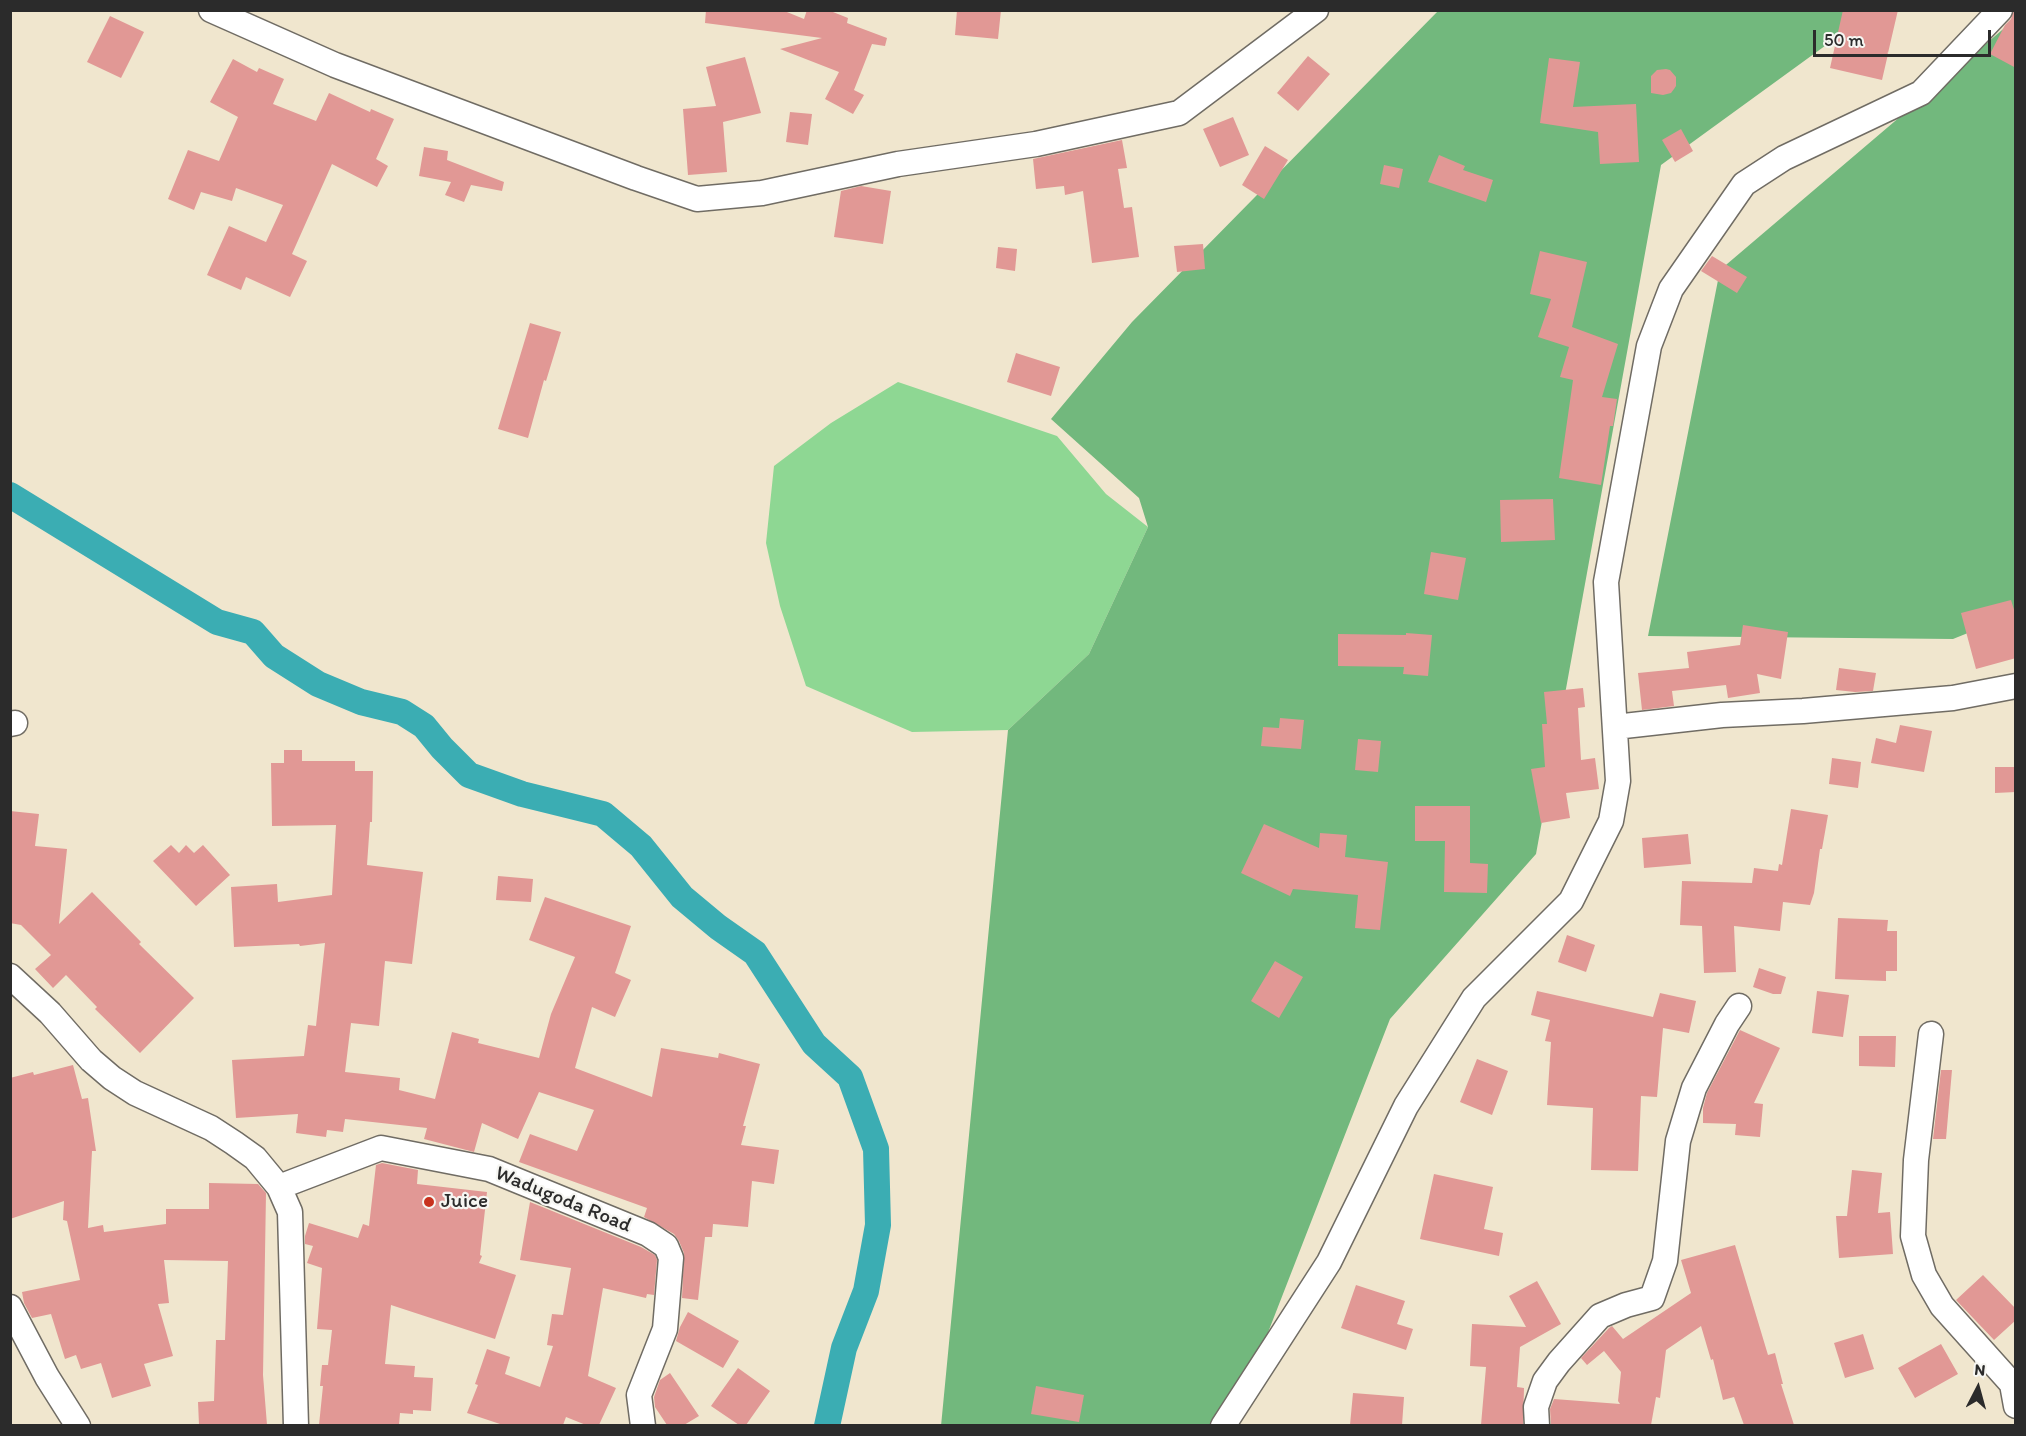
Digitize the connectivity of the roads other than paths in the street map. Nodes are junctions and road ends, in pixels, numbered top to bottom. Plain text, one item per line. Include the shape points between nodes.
1 (211, 10) edge
2 (1316, 10) edge
3 (2000, 10) edge
4 (2016, 686) edge
5 (1615, 727) junction
6 (10, 976) edge
7 (1739, 1006) dead end
8 (1931, 1034) dead end
9 (279, 1187) junction
10 (10, 1306) edge
11 (2016, 1406) edge
12 (78, 1425) edge
13 (296, 1425) edge
14 (644, 1425) edge
15 (1223, 1425) edge
16 (1537, 1425) edge

1 - 2 street via 335,65 697,199 762,193 898,164 1036,144 1179,113
3 - 5 street via 1921,93 1784,158 1744,184 1671,289 1650,346 1606,582
4 - 5 street via 1953,698
5 - 15 street via 1618,781 1611,821 1571,902 1474,998 1406,1106 1329,1262
6 - 9 street via 111,1078 211,1128 255,1158
7 - 16 street via 1694,1088 1678,1141 1665,1261 1652,1298 1600,1316 1545,1382 1536,1407
8 - 11 street via 1916,1160 1913,1236 1924,1275 1936,1296 2012,1384
9 - 13 street via 290,1212
9 - 14 street, Wadugoda Road via 381,1148 489,1169 648,1234 666,1246 671,1258 665,1329 639,1395
10 - 12 street via 47,1377

